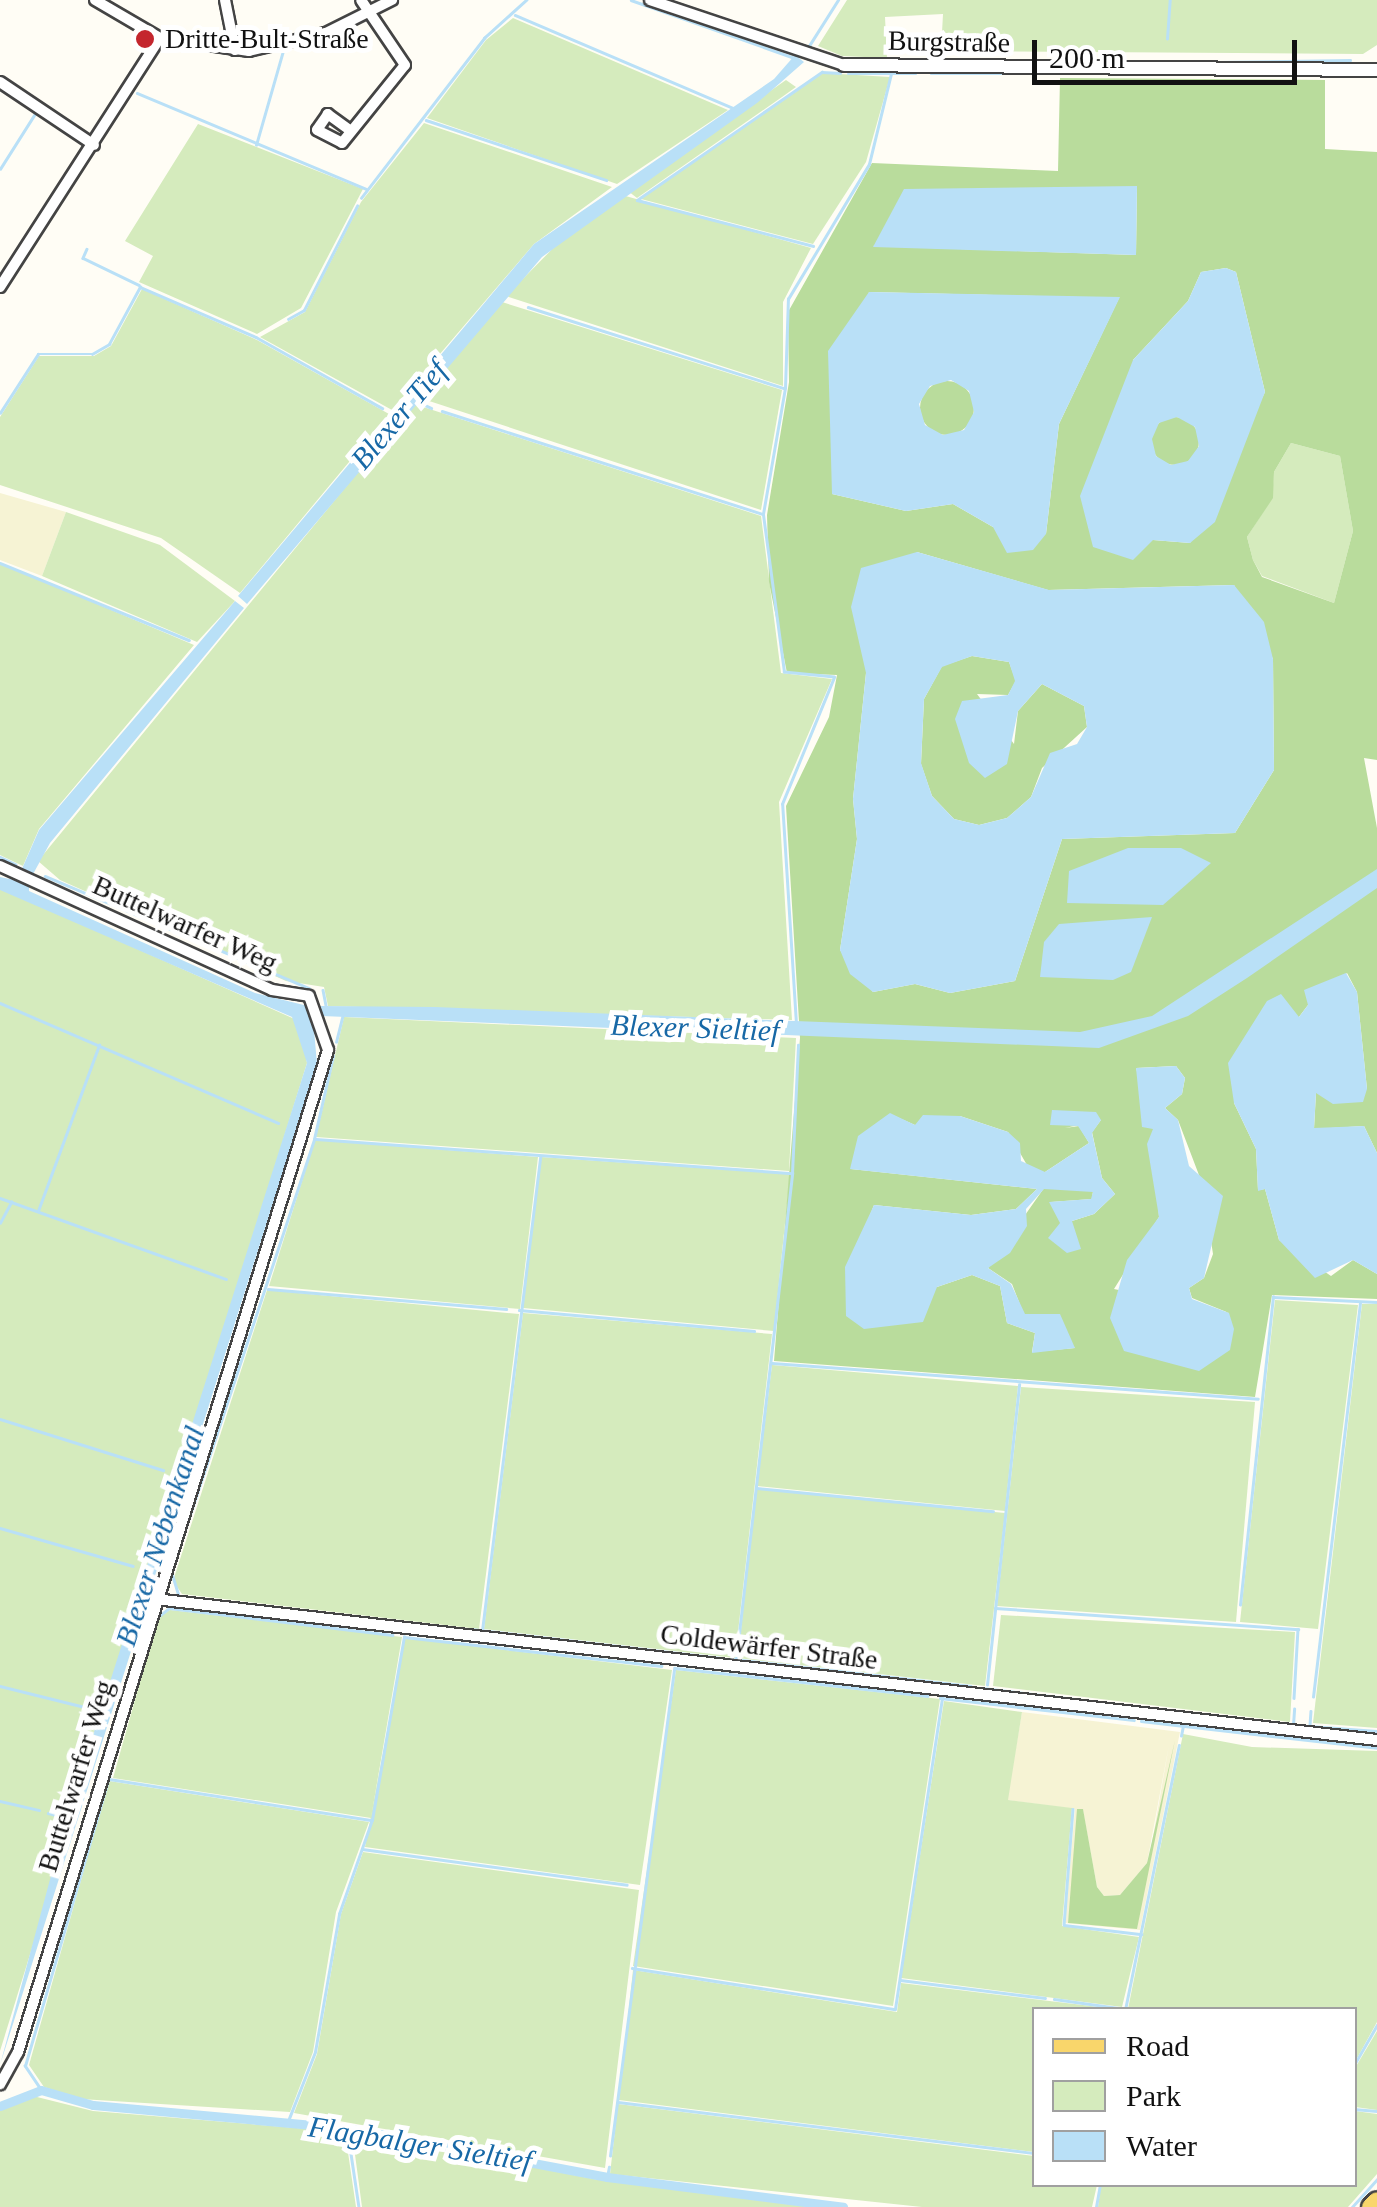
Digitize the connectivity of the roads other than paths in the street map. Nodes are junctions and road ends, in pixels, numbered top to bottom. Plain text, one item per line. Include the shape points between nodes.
1 (96, 0) edge
2 (226, 0) edge
3 (361, 0) edge
4 (392, 0) edge
5 (650, 0) edge
6 (370, 16) junction
7 (160, 38) junction
8 (235, 50) junction
9 (844, 64) joint
10 (1377, 70) edge
11 (0, 82) edge
12 (351, 130) junction
13 (94, 145) junction
14 (0, 287) edge
15 (0, 866) edge
16 (155, 1599) junction
17 (1377, 1740) edge
18 (0, 2084) edge
19 (1377, 2201) edge
20 (1372, 2207) edge

1 - 7 street
2 - 8 street
3 - 6 street
4 - 6 street
5 - 9 street, Burgstraße
6 - 8 street
6 - 12 street via 406,65
7 - 8 street
7 - 13 street
9 - 10 street, Burgstraße
11 - 13 street
12 - 12 street via 342,143 317,130 328,114
13 - 14 street
15 - 16 street, Buttelwarfer Weg via 317,1006 328,1050
16 - 17 street, Coldewärfer Straße
16 - 18 street, Buttelwarfer Weg via 18,2052
19 - 20 main road

